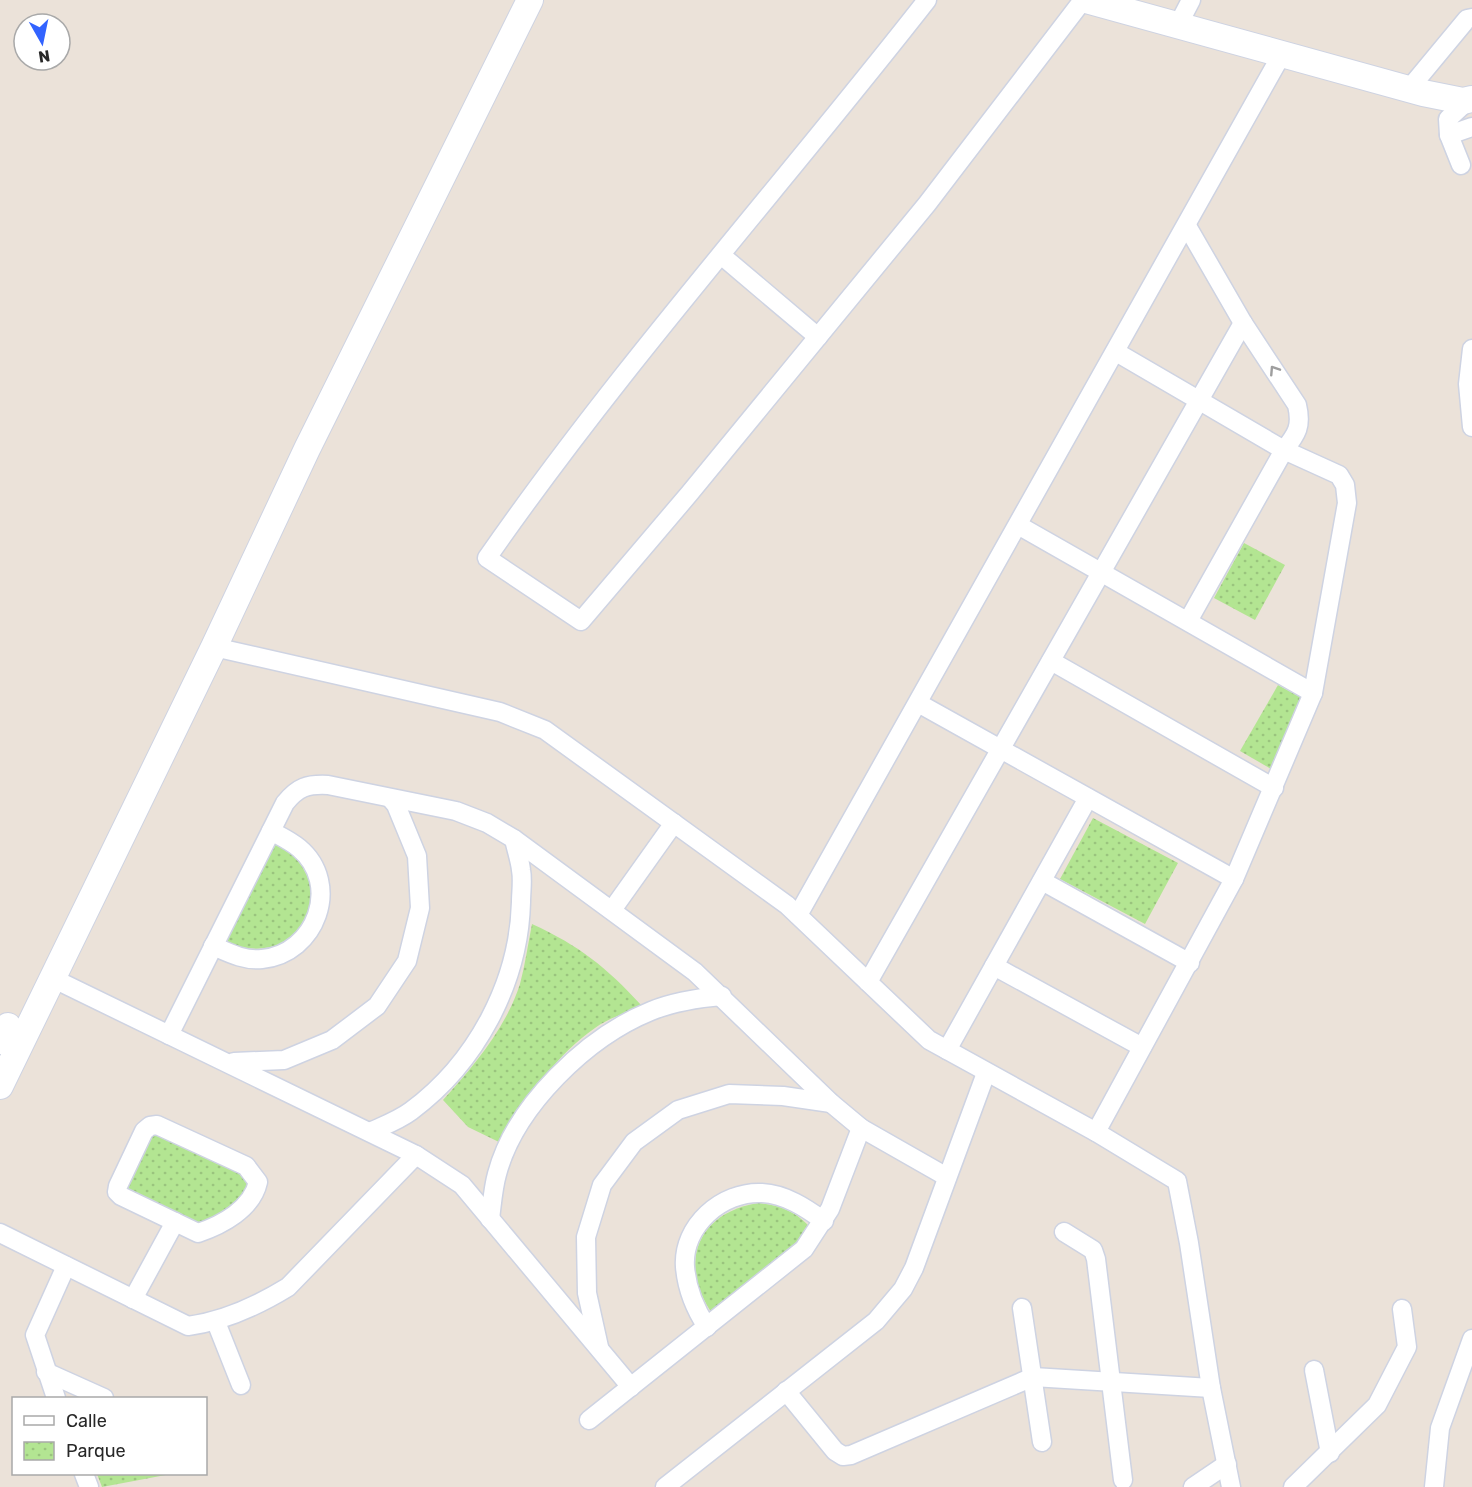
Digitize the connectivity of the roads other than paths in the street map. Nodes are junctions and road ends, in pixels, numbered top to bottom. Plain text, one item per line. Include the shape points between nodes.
1 (530, 0) edge
2 (927, 0) edge
3 (1084, 0) edge
4 (1191, 0) edge
5 (1472, 18) edge
6 (1177, 27) junction
7 (1283, 52) junction
8 (1408, 89) junction
9 (1467, 100) edge
10 (1472, 127) edge
11 (1449, 135) junction
12 (1461, 165) dead end
13 (1187, 226) junction
14 (721, 255) junction
15 (1243, 322) junction
16 (818, 337) junction
17 (1472, 349) edge
18 (1116, 352) junction
19 (1199, 400) junction
20 (1472, 427) edge
21 (1284, 450) junction
22 (1018, 525) junction
23 (1101, 572) junction
24 (1188, 621) junction
25 (214, 647) junction
26 (1050, 661) junction
27 (1314, 693) junction
28 (918, 703) junction
29 (1000, 749) junction
30 (1274, 788) junction
31 (1088, 798) junction
32 (391, 799) junction
33 (674, 823) junction
34 (271, 831) junction
35 (514, 839) junction
36 (1234, 879) junction
37 (1042, 881) junction
38 (612, 909) junction
39 (798, 915) junction
40 (213, 946) junction
41 (1190, 963) junction
42 (994, 966) junction
43 (52, 978) junction
44 (868, 982) junction
45 (722, 996) junction
46 (8, 1031) edge
47 (169, 1035) junction
48 (1142, 1047) junction
49 (946, 1050) junction
50 (226, 1062) junction
51 (986, 1073) junction
52 (0, 1086) edge
53 (831, 1103) junction
54 (861, 1128) junction
55 (370, 1132) junction
56 (1095, 1132) junction
57 (416, 1155) junction
58 (947, 1177) junction
59 (490, 1219) junction
60 (824, 1221) junction
61 (175, 1222) junction
62 (1064, 1232) dead end
63 (0, 1233) edge
64 (66, 1266) junction
65 (133, 1299) junction
66 (1022, 1308) dead end
67 (1402, 1309) dead end
68 (216, 1322) junction
69 (707, 1327) junction
70 (1472, 1339) edge
71 (599, 1349) junction
72 (1314, 1370) dead end
73 (46, 1372) junction
74 (1033, 1377) junction
75 (1112, 1381) junction
76 (241, 1385) dead end
77 (631, 1387) junction
78 (1211, 1388) junction
79 (786, 1391) junction
80 (56, 1397) edge
81 (103, 1397) edge
82 (589, 1420) dead end
83 (1042, 1442) dead end
84 (1330, 1453) junction
85 (1227, 1464) junction
86 (1123, 1480) dead end
87 (665, 1487) edge
88 (1193, 1487) edge
89 (1231, 1487) edge
90 (1293, 1487) edge
91 (1434, 1487) edge

1 - 25 street via 312,438
2 - 14 street
3 - 6 street
3 - 16 street via 927,204
4 - 6 street
5 - 8 street via 1467,19
6 - 7 street
7 - 8 street
7 - 13 street
8 - 9 street
9 - 11 street via 1448,119
10 - 11 street
11 - 12 street
13 - 15 street
13 - 18 street
14 - 16 street
14 - 16 street via 552,465 487,558 581,621
15 - 19 street
21 -> 15 street via 1298,433 1301,420 1297,405
17 - 20 street via 1468,384
18 - 19 street
18 - 22 street
19 - 21 street
19 - 23 street
21 - 24 street
21 - 27 street via 1339,475 1345,485 1347,503
22 - 23 street
22 - 28 street
23 - 24 street
23 - 26 street
24 - 27 street
25 - 33 street via 500,712 545,730
25 - 43 street
26 - 29 street
26 - 30 street
27 - 30 street
28 - 29 street
28 - 39 street
29 - 31 street
29 - 44 street
30 - 36 street
31 - 36 street
31 - 37 street
32 - 34 street via 310,784 296,790 285,803
32 - 35 street via 456,811
32 - 50 street via 417,856 420,908 407,960 377,1006 333,1040 284,1060
33 - 38 street
33 - 39 street
34 - 40 street
34 - 40 street via 299,848 313,864 320,885 320,906 313,927 300,944 261,960
35 - 38 street
35 - 55 street via 522,872 520,917 513,964 496,1007 474,1047 444,1081 410,1112
36 - 41 street
37 - 41 street
37 - 42 street
38 - 45 street
39 - 44 street
40 - 47 street
41 - 48 street
42 - 48 street
42 - 49 street
43 - 46 street
43 - 47 street
44 - 49 street via 929,1040
45 - 53 street
45 - 59 street via 651,1011 611,1032 573,1061 542,1093 515,1132 497,1173
46 - 52 street
47 - 50 street
48 - 56 street
49 - 51 street
50 - 55 street
51 - 56 street
51 - 58 street
53 - 54 street
53 - 71 street via 783,1096 729,1095 678,1110 634,1142 602,1185 586,1237 587,1293
54 - 58 street
54 - 60 street
55 - 57 street
56 - 78 street via 1177,1181
57 - 59 street via 462,1185
57 - 68 street via 288,1287
58 - 79 street via 903,1289 876,1320
59 - 71 street
60 - 69 street via 791,1262
60 - 69 street via 785,1198 762,1193 739,1195 717,1205 700,1221 689,1242 685,1265 696,1310
61 - 61 street via 117,1192 150,1125 246,1166 258,1182 255,1193 216,1227 198,1233
61 - 65 street
62 - 75 street via 1093,1250 1096,1259
63 - 64 street
64 - 65 street
64 - 73 street via 35,1335
65 - 68 street via 188,1326
66 - 74 street
67 - 84 street via 1407,1347 1377,1405
68 - 76 street
69 - 77 street
70 - 91 street via 1440,1428
71 - 77 street
72 - 84 street
73 - 80 street
73 - 81 street
74 - 75 street
74 - 79 street via 843,1456
74 - 83 street
75 - 78 street
75 - 86 street
77 - 82 street
78 - 85 street
79 - 87 street
84 - 90 street
85 - 88 street
85 - 89 street

